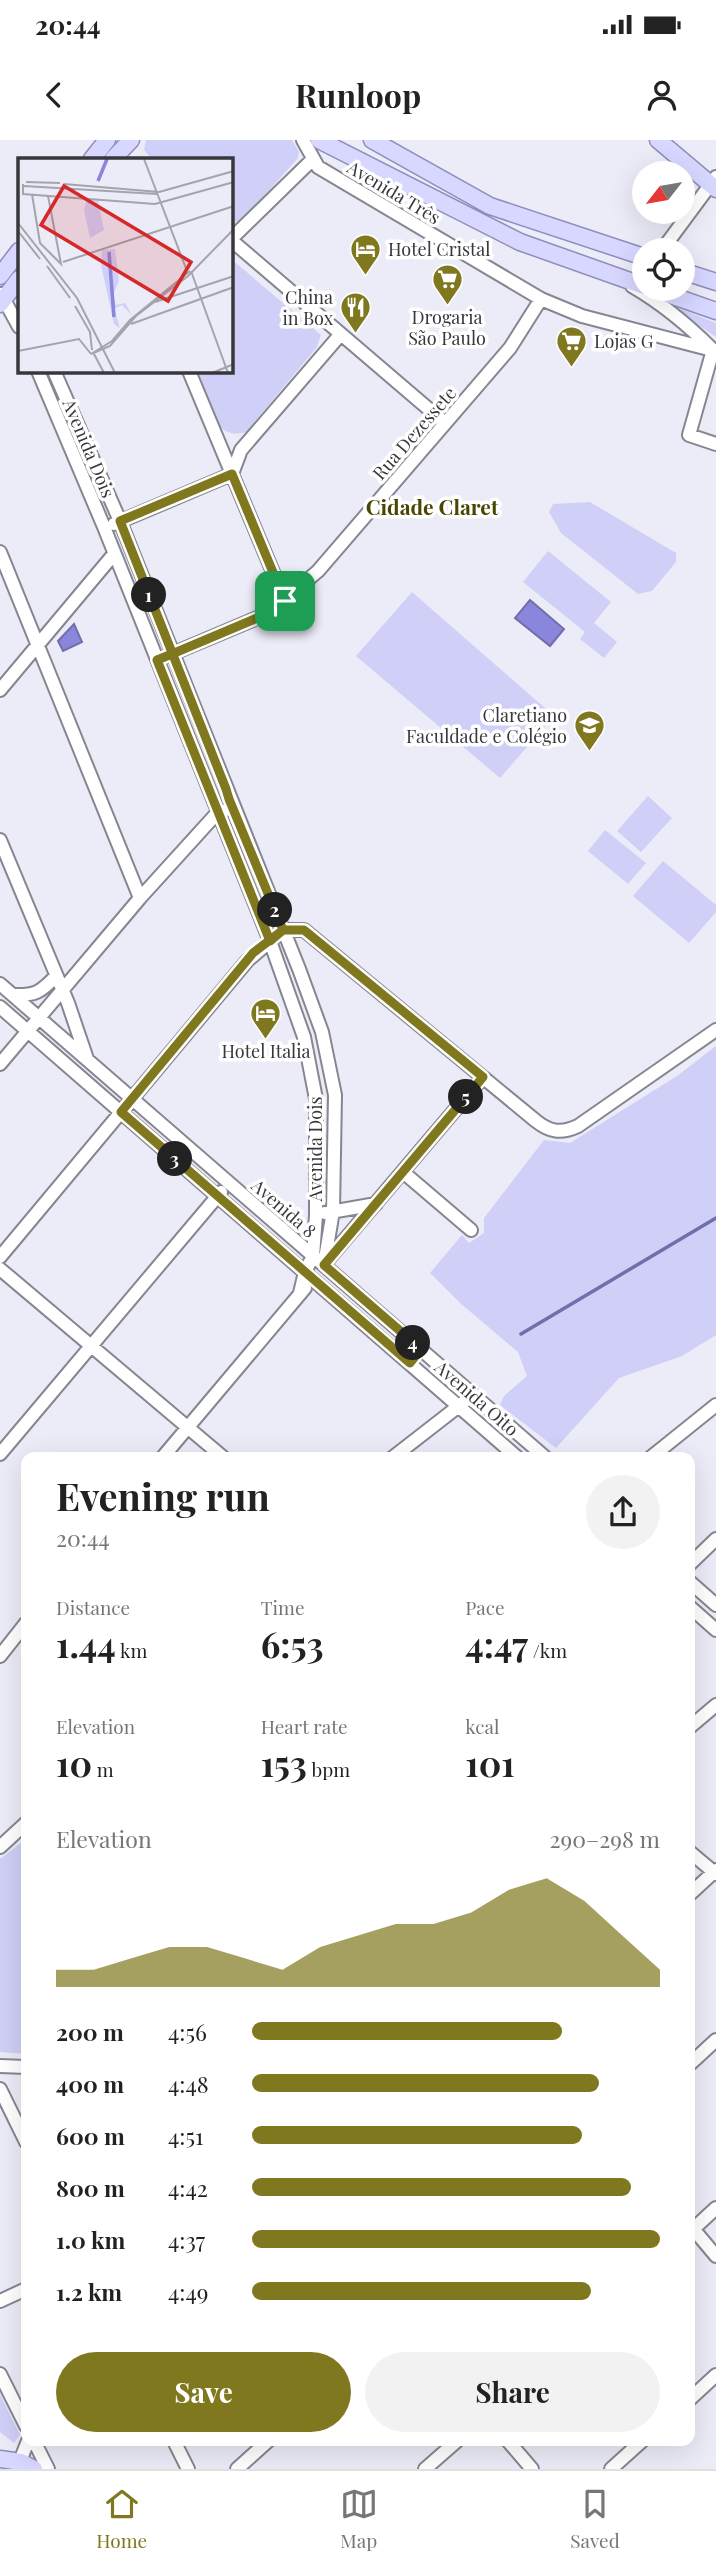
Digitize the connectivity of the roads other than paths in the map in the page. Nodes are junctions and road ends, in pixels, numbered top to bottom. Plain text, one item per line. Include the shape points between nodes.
1 (107, 140) edge
2 (131, 140) edge
3 (303, 140) edge
4 (319, 140) edge
5 (372, 140) edge
6 (658, 140) edge
7 (120, 157) edge
8 (93, 158) edge
9 (313, 159) junction
10 (714, 183) edge
11 (233, 237) edge
12 (671, 238) edge
13 (233, 241) edge
14 (18, 252) edge
15 (632, 253) edge
16 (610, 274) junction
17 (695, 275) edge
18 (0, 276) edge
19 (632, 282) edge
20 (716, 282) edge
21 (11, 291) edge
22 (541, 299) junction
23 (687, 301) edge
24 (716, 311) edge
25 (18, 322) edge
26 (340, 335) junction
27 (715, 350) edge
28 (39, 373) edge
29 (55, 373) edge
30 (190, 373) edge
31 (445, 423) junction
32 (716, 444) edge
33 (232, 474) junction
34 (120, 521) junction
35 (104, 527) junction
36 (0, 552) edge
37 (114, 554) junction
38 (285, 601) junction
39 (37, 644) junction
40 (172, 654) junction
41 (157, 660) junction
42 (0, 691) edge
43 (226, 789) junction
44 (211, 795) junction
45 (235, 809) junction
46 (218, 812) junction
47 (0, 840) edge
48 (140, 898) junction
49 (283, 930) junction
50 (270, 941) junction
51 (53, 970) junction
52 (79, 970) junction
53 (0, 984) edge
54 (62, 990) junction
55 (13, 995) junction
56 (0, 1007) edge
57 (39, 1018) junction
58 (716, 1030) edge
59 (28, 1031) junction
60 (88, 1060) junction
61 (0, 1064) edge
62 (483, 1077) junction
63 (131, 1098) junction
64 (121, 1112) junction
65 (403, 1172) junction
66 (229, 1183) junction
67 (218, 1196) junction
68 (376, 1204) junction
69 (332, 1211) junction
70 (316, 1215) junction
71 (471, 1230) dead end
72 (313, 1256) junction
73 (0, 1257) edge
74 (324, 1265) junction
75 (0, 1269) edge
76 (309, 1276) junction
77 (91, 1346) junction
78 (421, 1349) junction
79 (410, 1363) junction
80 (471, 1393) junction
81 (716, 1405) edge
82 (460, 1407) junction
83 (187, 1427) junction
84 (167, 1452) edge
85 (217, 1452) edge
86 (400, 1452) edge
87 (511, 1452) edge
88 (539, 1452) edge
89 (657, 1452) edge
90 (0, 1454) edge
91 (716, 1539) edge
92 (695, 1559) edge
93 (695, 1586) edge
94 (716, 1605) edge
95 (695, 1611) edge
96 (21, 1629) edge
97 (716, 1630) edge
98 (0, 1656) edge
99 (716, 1705) edge
100 (695, 1723) edge
101 (21, 1828) edge
102 (0, 1847) edge
103 (695, 1856) edge
104 (715, 1872) edge
105 (695, 1890) edge
106 (716, 2040) edge
107 (695, 2059) edge
108 (0, 2066) edge
109 (21, 2067) edge
110 (0, 2090) edge
111 (21, 2132) edge
112 (716, 2207) edge
113 (695, 2225) edge
114 (695, 2233) edge
115 (716, 2256) edge
116 (21, 2291) edge
117 (0, 2301) edge
118 (0, 2374) edge
119 (716, 2375) edge
120 (695, 2394) edge
121 (21, 2416) edge
122 (0, 2445) edge
123 (176, 2446) edge
124 (262, 2446) edge
125 (451, 2446) edge
126 (512, 2446) edge
127 (636, 2446) edge
128 (37, 2447) edge
129 (0, 2459) edge
130 (23, 2463) edge
131 (48, 2469) edge
132 (188, 2469) edge
133 (237, 2469) edge
134 (425, 2469) edge
135 (532, 2469) edge
136 (611, 2469) edge

1 - 8 main road
2 - 7 main road
3 - 9 street, Avenida Três
4 - 16 main road via 520,242
5 - 15 main road via 490,206
6 - 10 main road
9 - 11 street
9 - 22 street, Avenida Três
10 - 12 street
13 - 26 street
14 - 18 main road
16 - 19 main road
16 - 27 street via 656,300
17 - 20 main road
21 - 25 street
22 - 27 street, Avenida Três via 582,316
22 - 31 street, Rua Dezessete via 509,348
23 - 24 main road
26 - 31 street
26 - 33 street via 241,450
27 - 32 street via 689,435
28 - 35 street, Avenida Dois
29 - 34 street, Avenida Dois
30 - 33 street
31 - 38 street, Rua Dezessete via 318,571
33 - 34 street
33 - 38 street
34 - 35 street
34 - 40 street, Avenida Dois
35 - 37 street, Avenida Dois
36 - 39 street
37 - 39 street
37 - 41 street, Avenida Dois
38 - 40 street, Rua Dezessete via 269,613
39 - 42 street
39 - 48 street
40 - 41 street, Rua Dezessete
40 - 43 street, Avenida Dois
41 - 44 street, Avenida Dois
43 - 44 street
43 - 45 street, Avenida Dois
44 - 46 street, Avenida Dois
45 - 46 street
45 - 49 street, Avenida Dois
46 - 48 street
46 - 50 street, Avenida Dois
47 - 51 street
48 - 52 street
49 - 50 street
49 - 62 street via 304,930
49 - 69 street, Avenida Dois via 322,1032 335,1095
50 - 63 street via 253,953
50 - 70 street, Avenida Dois via 304,1037 316,1099
51 - 52 street
51 - 54 street
51 - 55 street via 46,987 30,996
52 - 54 street
53 - 55 street, Avenida 8
54 - 57 street
54 - 60 street
55 - 57 street, Avenida 8
56 - 59 street, Avenida Oito
57 - 59 street
57 - 60 street, Avenida 8
58 - 62 street via 578,1126 560,1132 548,1129
59 - 61 street
59 - 64 street, Avenida Oito
60 - 63 street, Avenida 8
62 - 65 street
63 - 64 street
63 - 66 street, Avenida 8
64 - 67 street, Avenida Oito
64 - 73 street
65 - 68 street
65 - 71 street
66 - 67 street
66 - 72 street, Avenida 8
67 - 76 street, Avenida Oito
67 - 77 street
68 - 69 street
68 - 74 street
69 - 70 street
69 - 74 street, Avenida Dois
70 - 72 street, Avenida Dois
72 - 74 street, Avenida 8
72 - 76 street
74 - 76 street
74 - 78 street, Avenida 8
75 - 77 street
76 - 79 street, Avenida Oito
76 - 83 street via 300,1293
77 - 83 street
77 - 90 street
78 - 79 street
78 - 80 street, Avenida 8
79 - 82 street, Avenida Oito
80 - 82 street
80 - 88 street, Avenida 8
81 - 89 street
82 - 86 street
82 - 87 street, Avenida Oito
83 - 84 street
83 - 85 street
91 - 92 street
93 - 94 street
95 - 97 street
96 - 98 street
99 - 100 street
101 - 102 street
103 - 104 street
104 - 105 street
106 - 107 street
108 - 109 street
110 - 111 street
112 - 113 street
114 - 115 street
116 - 117 street
118 - 121 street
119 - 120 street
122 - 130 main road
123 - 132 street
124 - 133 street
125 - 134 street
126 - 135 street
127 - 136 street
128 - 130 street
128 - 131 street
129 - 130 main road

